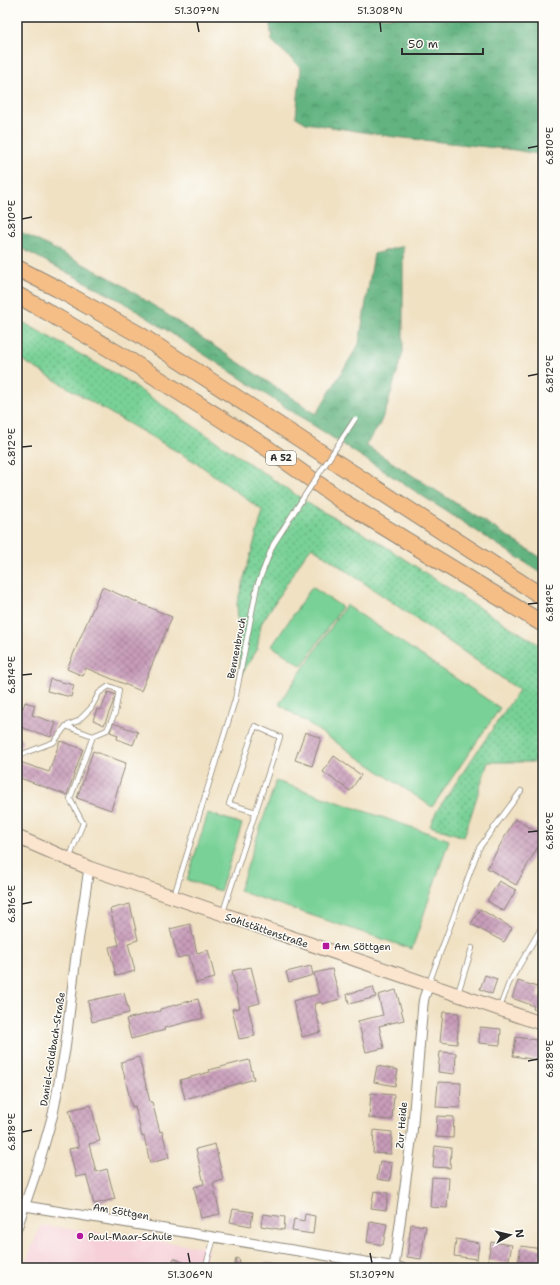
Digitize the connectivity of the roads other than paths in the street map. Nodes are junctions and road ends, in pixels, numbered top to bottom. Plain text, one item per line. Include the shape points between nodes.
1 (17, 268) edge
2 (17, 295) edge
3 (355, 419) dead end
4 (543, 597) edge
5 (543, 624) edge
6 (66, 726) junction
7 (93, 736) junction
8 (17, 756) edge
9 (521, 792) dead end
10 (256, 812) junction
11 (17, 837) edge
12 (68, 860) junction
13 (89, 868) junction
14 (174, 898) junction
15 (223, 914) junction
16 (543, 925) edge
17 (472, 948) dead end
18 (429, 984) junction
19 (457, 994) junction
20 (500, 1009) junction
21 (543, 1024) edge
22 (25, 1206) junction
23 (17, 1228) edge
24 (214, 1238) junction
25 (205, 1268) edge
26 (396, 1268) edge

1 - 4 highway, A 52 via 140,335
2 - 5 highway, A 52 via 132,362 267,448 345,503
3 - 14 lane, Bennenbruch, bridge via 273,545 257,586 235,700
6 - 7 lane
6 - 7 lane via 78,721 108,686 119,690 115,713 106,730
6 - 8 lane via 54,742
7 - 12 lane via 70,799 83,823
9 - 18 lane via 479,848
10 - 10 lane via 280,737 255,726 229,804
10 - 15 lane
11 - 12 street, Sohlstättenstraße
12 - 13 street, Sohlstättenstraße
13 - 14 street, Sohlstättenstraße
13 - 22 street, Daniel-Goldbach-Straße via 65,1050 53,1114
14 - 15 street, Sohlstättenstraße
15 - 18 street, Sohlstättenstraße
16 - 20 lane via 509,983
17 - 19 lane
18 - 19 street, Sohlstättenstraße
18 - 26 street, Zur Heide via 422,1010 412,1134
19 - 20 street, Sohlstättenstraße
20 - 21 street, Sohlstättenstraße
22 - 23 street, Daniel-Goldbach-Straße
22 - 24 street, Am Söttgen
24 - 25 lane
24 - 26 street, Am Söttgen

